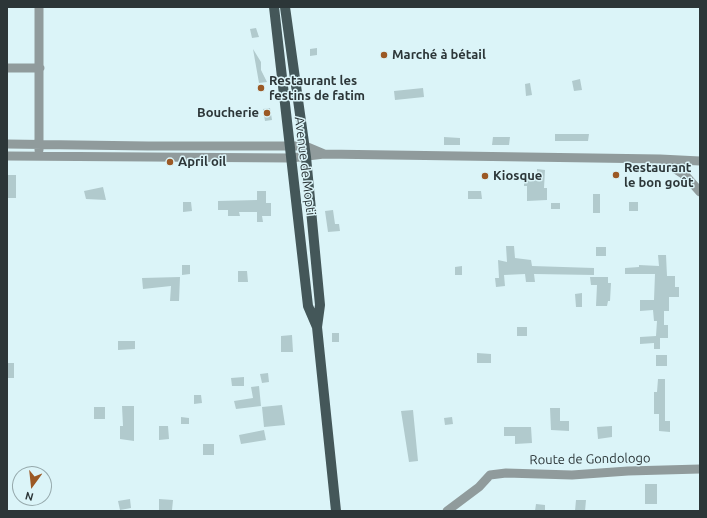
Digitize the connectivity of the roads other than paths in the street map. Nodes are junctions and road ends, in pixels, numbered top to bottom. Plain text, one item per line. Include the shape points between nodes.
1 (39, 7) edge
2 (274, 7) edge
3 (285, 7) edge
4 (7, 68) edge
5 (40, 68) junction
6 (7, 144) edge
7 (39, 144) junction
8 (289, 146) junction
9 (304, 146) junction
10 (324, 154) junction
11 (7, 156) edge
12 (40, 157) junction
13 (306, 157) junction
14 (291, 158) junction
15 (660, 159) junction
16 (700, 161) edge
17 (700, 192) edge
18 (317, 327) junction
19 (700, 469) edge
20 (336, 511) edge
21 (447, 511) edge

1 - 5 street
2 - 8 main road, Avenue de Mopti
3 - 9 main road, Avenue de Mopti
4 - 5 street
5 - 7 street
6 - 7 street
7 - 8 street
7 - 12 street
8 - 9 street
8 - 14 main road, Avenue de Mopti
9 - 10 street
9 - 13 main road, Avenue de Mopti
10 - 13 street
10 - 15 street
11 - 12 street
12 - 14 street
13 - 14 street
13 - 18 main road, Avenue de Mopti via 320,305
14 - 18 main road, Avenue de Mopti via 308,306
15 - 16 street
15 - 17 street via 686,176
18 - 20 main road, Avenue de Mopti
19 - 21 street, Route de Gondologo via 572,475 490,475 479,487

